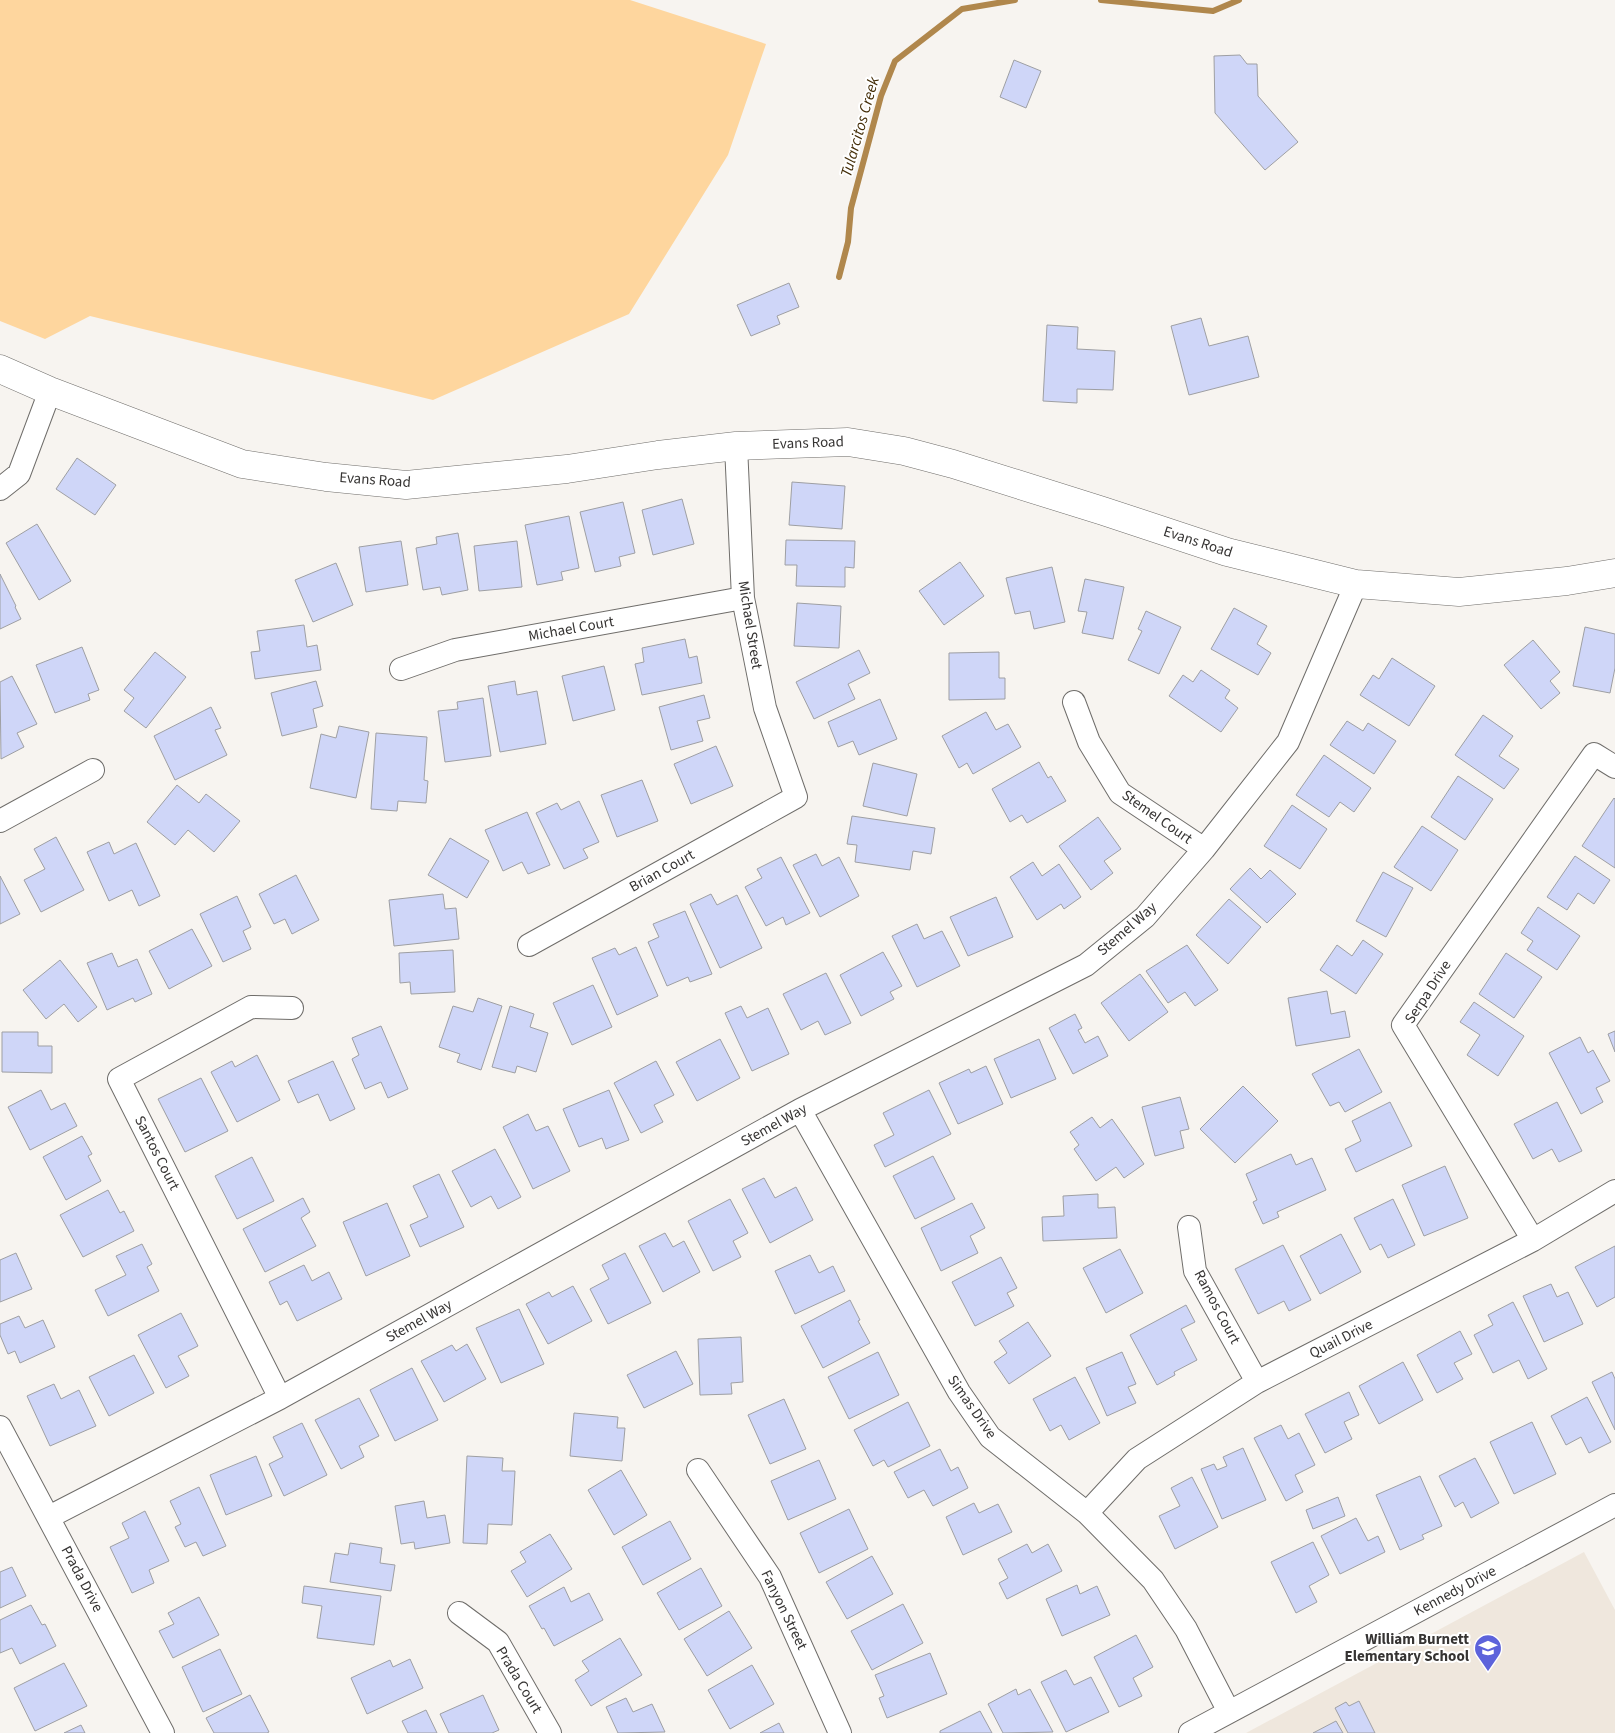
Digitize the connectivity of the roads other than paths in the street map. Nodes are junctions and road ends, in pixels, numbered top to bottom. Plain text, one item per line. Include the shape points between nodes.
1 (0, 369) edge
2 (50, 391) junction
3 (736, 446) junction
4 (0, 489) edge
5 (1615, 573) edge
6 (1356, 584) junction
7 (743, 598) junction
8 (401, 668) dead end
9 (1074, 702) dead end
10 (1615, 767) edge
11 (93, 770) dead end
12 (796, 797) joint
13 (0, 821) edge
14 (1204, 849) junction
15 (529, 945) dead end
16 (292, 1008) dead end
17 (800, 1110) junction
18 (1615, 1192) edge
19 (1189, 1227) dead end
20 (1533, 1240) junction
21 (1257, 1382) junction
22 (280, 1398) junction
23 (0, 1427) edge
24 (698, 1470) dead end
25 (1615, 1506) edge
26 (1087, 1513) junction
27 (49, 1517) junction
28 (459, 1613) dead end
29 (1229, 1712) junction
30 (163, 1733) edge
31 (550, 1733) edge
32 (840, 1733) edge
33 (1190, 1733) edge

1 - 2 street, Evans Road
2 - 3 street, Evans Road via 242,464 406,485 567,469
2 - 4 street via 19,474
3 - 6 street, Evans Road via 848,442 904,451 1227,552
3 - 7 street, Michael Street
5 - 6 street, Evans Road via 1459,592
6 - 14 street, Stemel Way via 1288,742
7 - 8 street, Michael Court via 455,650
7 - 12 street, Michael Street via 765,708
9 - 14 street, Stemel Court via 1089,742 1120,793
10 - 20 street, Serpa Drive via 1594,754 1403,1025
11 - 13 street
12 - 15 street, Brian Court
14 - 17 street, Stemel Way via 1146,917 1086,965
16 - 22 street, Santos Court via 251,1007 119,1079
17 - 22 street, Stemel Way
17 - 26 street, Simas Drive via 958,1392 990,1438
18 - 20 street, Quail Drive
19 - 21 street, Ramos Court via 1195,1270
20 - 21 street, Quail Drive
21 - 26 street, Quail Drive via 1137,1460
22 - 27 street, Stemel Way
23 - 27 street, Prada Drive
24 - 32 street, Fanyon Street via 770,1577
25 - 29 street, Kennedy Drive
26 - 29 street, Simas Drive via 1153,1580 1186,1629
27 - 30 street, Prada Drive
28 - 31 street, Prada Court via 498,1642
29 - 33 street, Kennedy Drive

